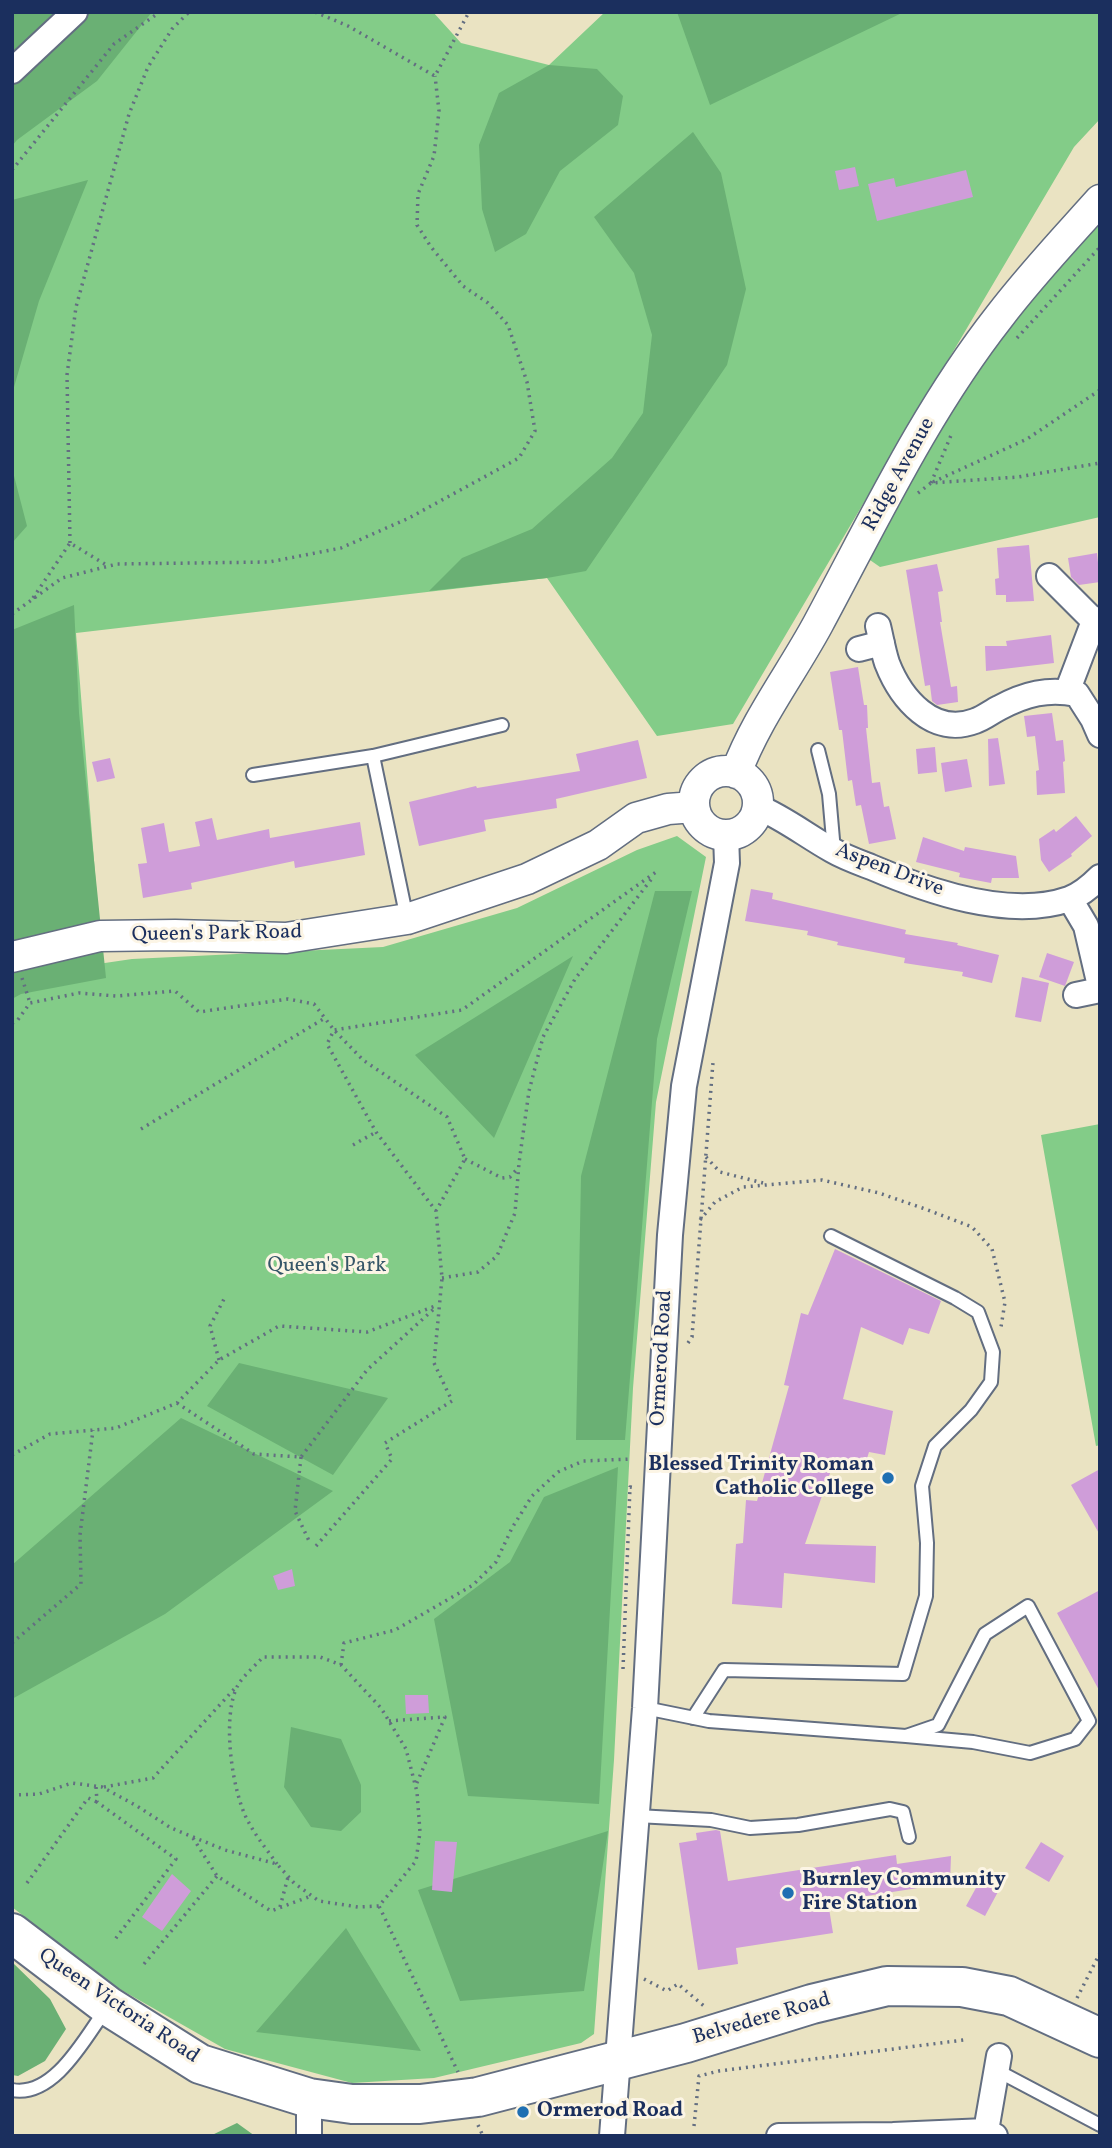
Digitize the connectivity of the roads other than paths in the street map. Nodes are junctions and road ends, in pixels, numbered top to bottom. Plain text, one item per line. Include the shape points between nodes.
1 (75, 12) edge
2 (12, 71) edge
3 (1100, 200) edge
4 (1049, 576) dead end
5 (1097, 620) edge
6 (873, 639) dead end
7 (1067, 692) junction
8 (502, 725) dead end
9 (1100, 735) edge
10 (818, 750) dead end
11 (373, 757) junction
12 (736, 773) junction
13 (253, 775) dead end
14 (694, 807) junction
15 (758, 807) junction
16 (726, 835) junction
17 (834, 851) junction
18 (1100, 877) edge
19 (1070, 898) junction
20 (407, 919) junction
21 (12, 957) edge
22 (1092, 990) edge
23 (831, 1236) dead end
24 (645, 1708) junction
25 (693, 1718) junction
26 (905, 1736) junction
27 (637, 1816) junction
28 (909, 1837) dead end
29 (12, 1933) edge
30 (108, 2006) junction
31 (1100, 2038) edge
32 (617, 2062) junction
33 (997, 2063) joint
34 (12, 2090) edge
35 (309, 2098) junction
36 (420, 2104) joint
37 (1100, 2124) edge
38 (990, 2133) edge
39 (893, 2135) edge
40 (309, 2136) edge
41 (612, 2136) edge
42 (779, 2136) edge
43 (794, 2136) edge

1 - 2 street
3 - 12 street, Ridge Avenue via 999,316 950,388 756,727
4 - 5 street
5 - 7 street
6 - 7 street via 908,700 934,722 958,726 1024,696
7 - 9 street via 1077,694
8 - 11 lane
10 - 17 lane via 829,794
11 - 13 lane
11 - 20 lane
12 - 14 street via 705,778 694,796
12 - 15 street via 753,786
14 - 16 street via 701,824
14 - 20 street, Queen's Park Road via 668,808 636,818 598,845 527,879
15 - 16 street via 750,824
15 - 17 street, Aspen Drive
16 - 24 street, Ormerod Road via 727,863 684,1086 670,1235
17 - 19 street, Aspen Drive via 912,884 971,900 1017,906
18 - 19 street, Aspen Drive
19 - 22 street via 1086,926
20 - 21 street, Queen's Park Road via 286,938 100,936
23 - 25 lane via 978,1312 993,1352 991,1382 935,1446 922,1486 926,1596 903,1674 724,1670
24 - 25 lane
24 - 27 street, Ormerod Road
25 - 26 lane
26 - 26 lane via 938,1725 985,1634 1028,1606 1089,1721 1075,1739 1030,1754 974,1742
27 - 28 lane via 712,1820 750,1828 890,1809 903,1812
27 - 32 street, Ormerod Road
29 - 30 highway, Queen Victoria Road
30 - 34 lane via 59,2075 23,2092
30 - 35 highway, Queen Victoria Road via 200,2064
31 - 32 highway, Belvedere Road via 1009,1996 962,1987 887,1986
32 - 36 highway, Belvedere Road via 466,2098
32 - 41 street, Ormerod Road
33 - 37 lane
33 - 38 street
35 - 36 highway, Queen Victoria Road via 352,2104
35 - 40 street
38 - 39 street
39 - 43 street
42 - 43 street

